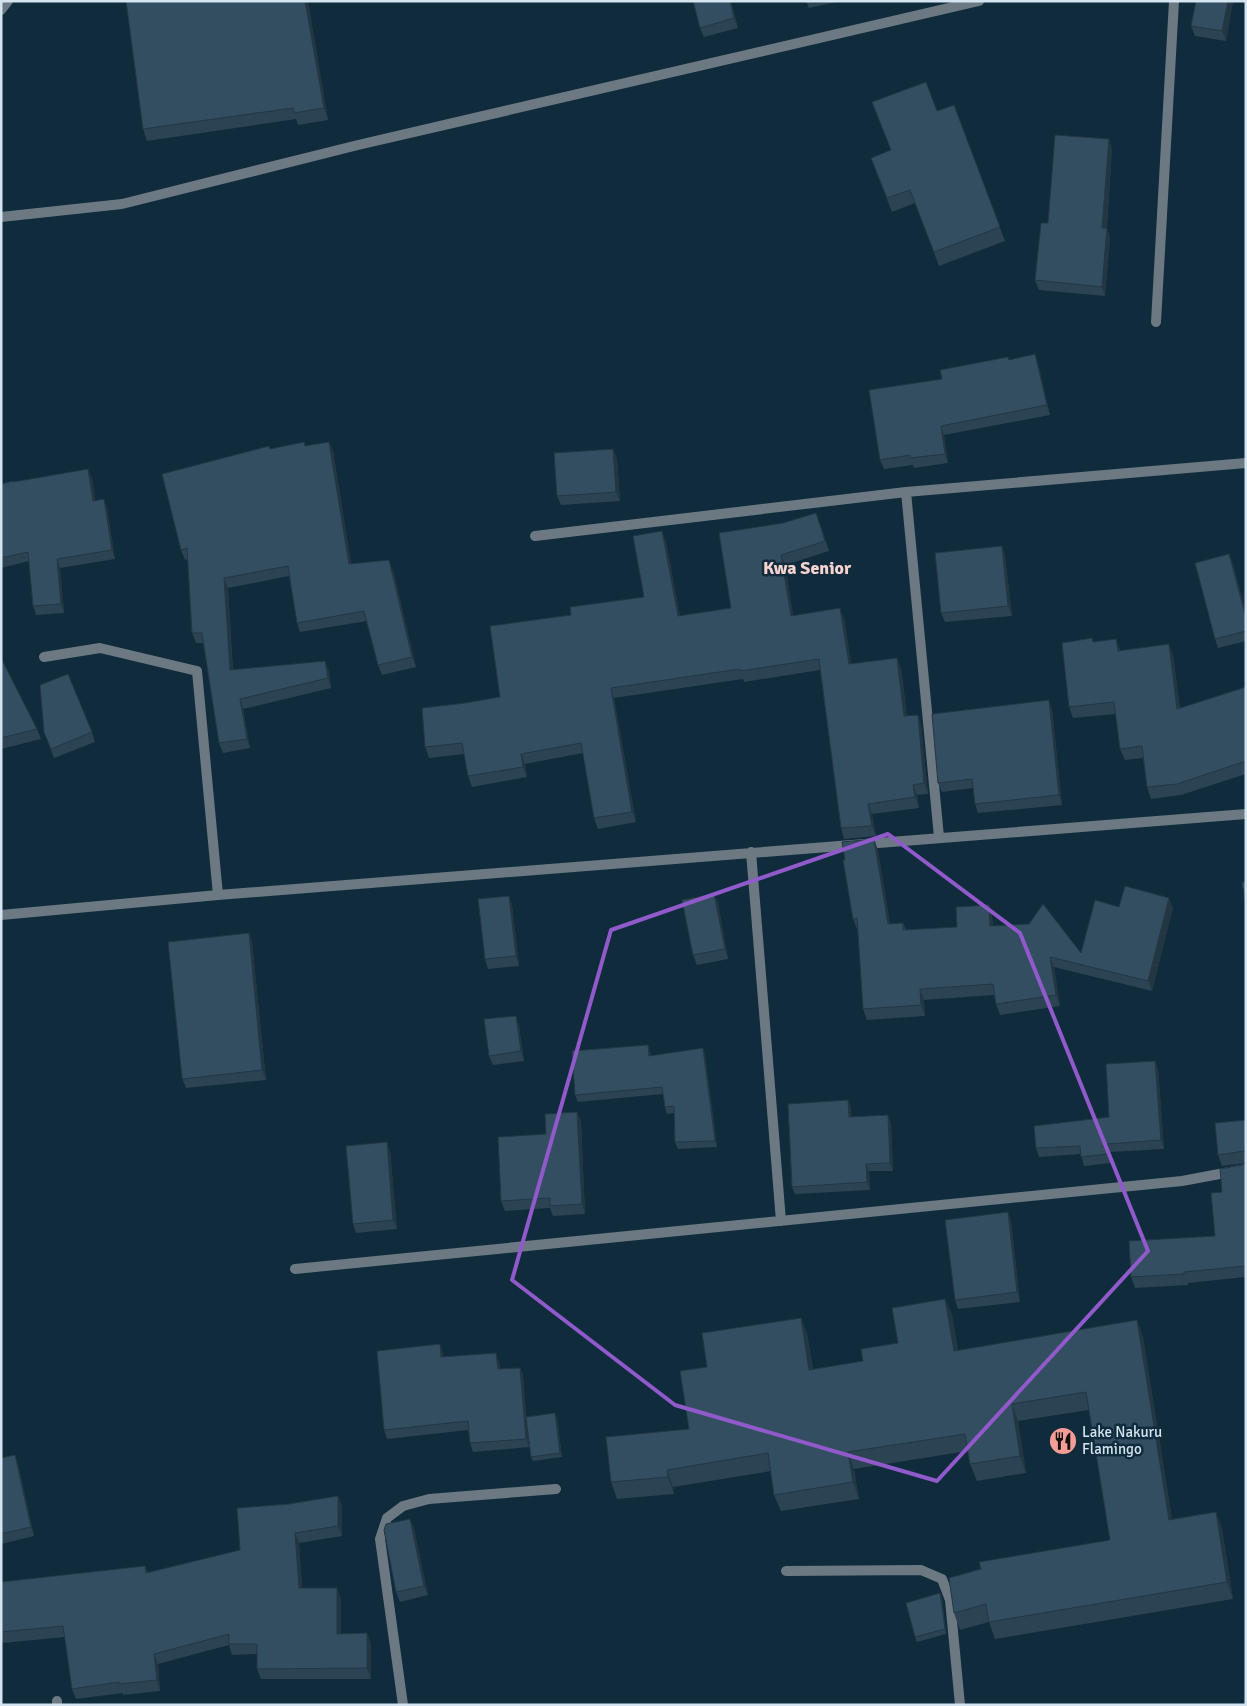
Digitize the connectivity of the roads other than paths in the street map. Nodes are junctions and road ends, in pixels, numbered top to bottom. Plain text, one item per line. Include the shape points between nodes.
1 (8, 1) edge
2 (979, 1) edge
3 (1174, 1) edge
4 (1, 10) edge
5 (1, 217) edge
6 (1156, 322) dead end
7 (1246, 463) edge
8 (906, 492) junction
9 (535, 536) dead end
10 (44, 657) dead end
11 (1246, 814) edge
12 (939, 837) junction
13 (752, 852) junction
14 (218, 895) junction
15 (1, 915) edge
16 (1246, 1169) edge
17 (781, 1221) junction
18 (296, 1269) dead end
19 (556, 1490) dead end
20 (786, 1571) dead end
21 (403, 1705) edge
22 (960, 1705) edge

1 - 4 street
2 - 5 street via 358,145 122,204
3 - 6 street
7 - 8 street
8 - 9 street
8 - 12 street
10 - 14 street via 100,648 197,671
11 - 12 street
12 - 13 street
13 - 14 street
13 - 17 street
14 - 15 street
16 - 17 street via 1182,1181
17 - 18 street
19 - 21 street via 429,1499 403,1506 387,1518 380,1539
20 - 22 street via 921,1570 942,1579 950,1600

